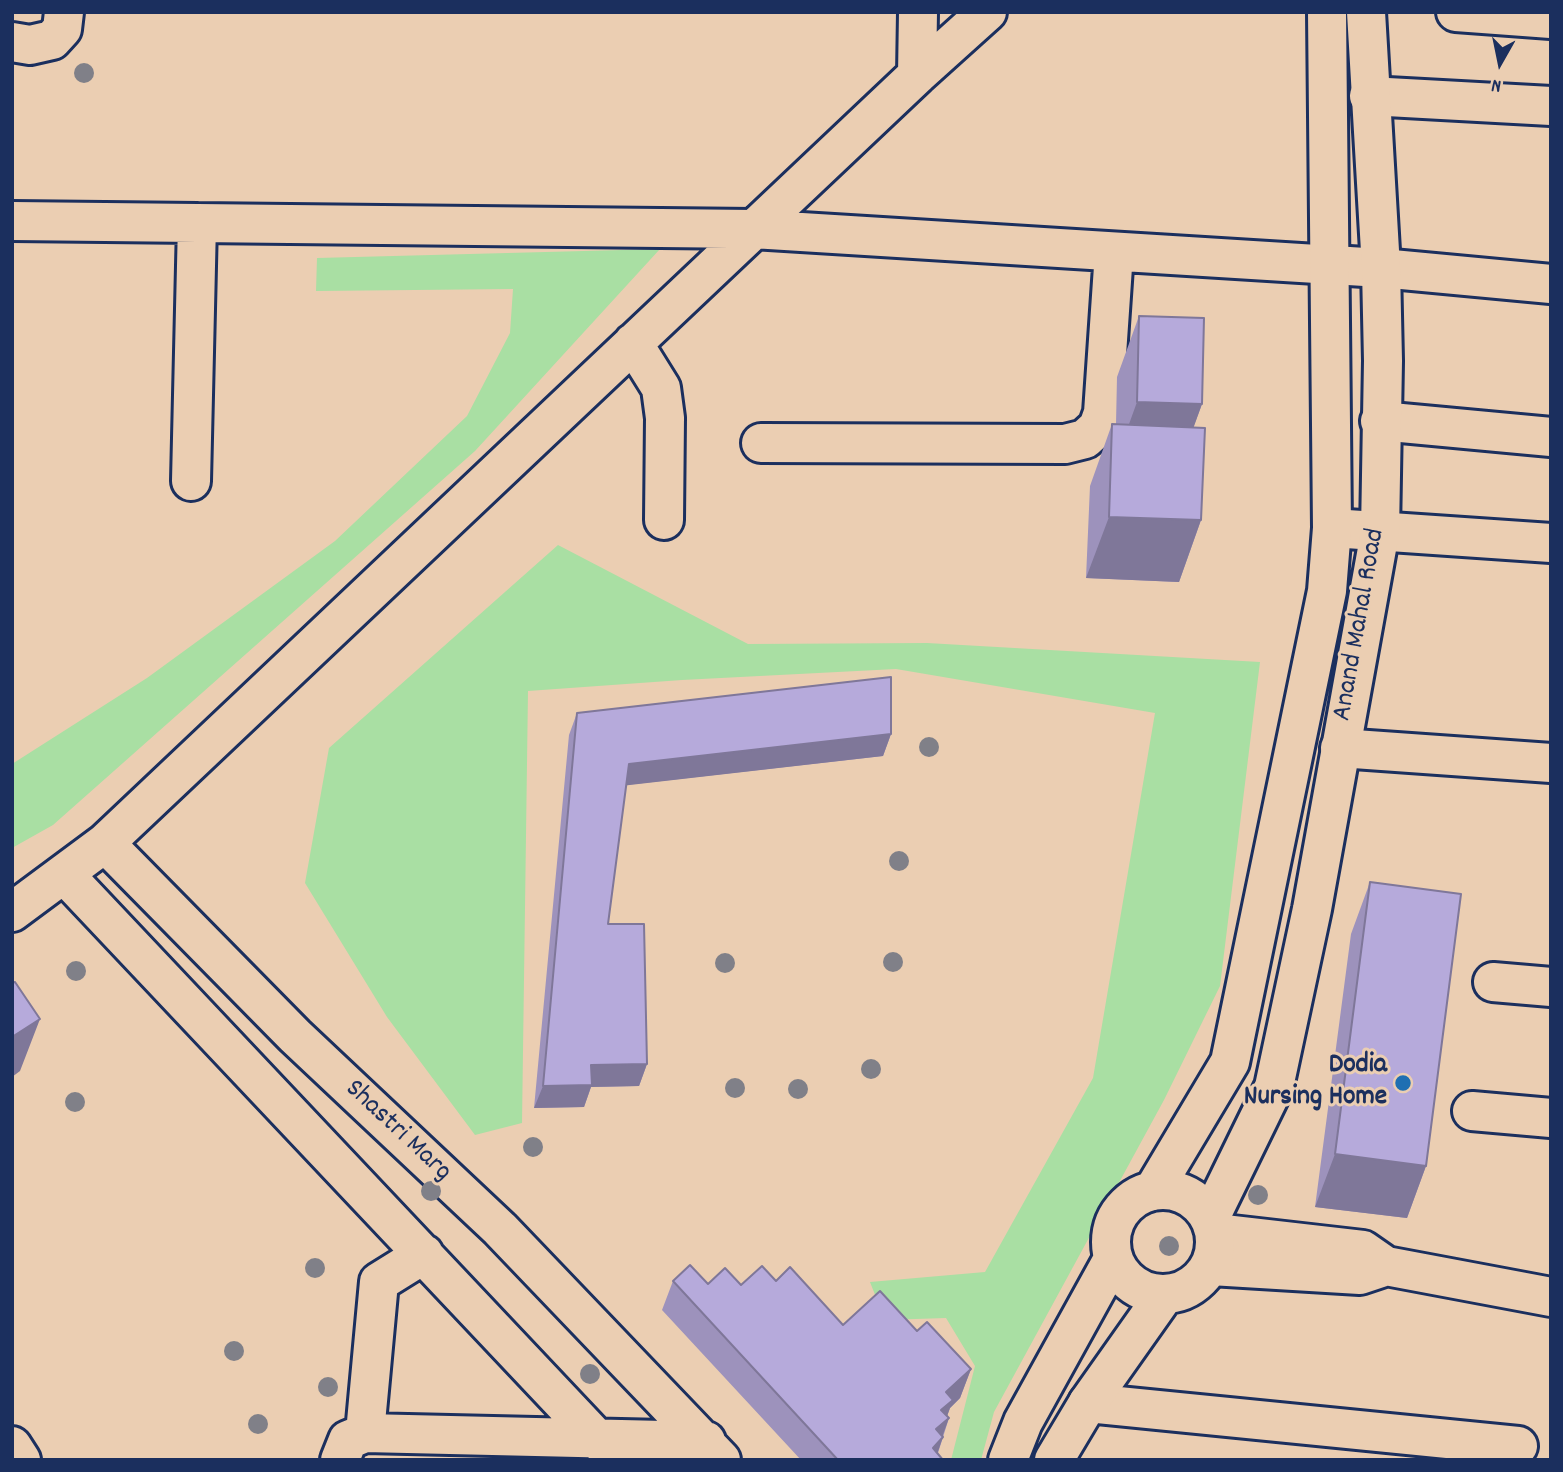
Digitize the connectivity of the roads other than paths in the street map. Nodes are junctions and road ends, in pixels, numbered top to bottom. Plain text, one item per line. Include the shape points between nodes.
1 (64, 12) edge
2 (918, 12) edge
3 (987, 12) edge
4 (1327, 12) edge
5 (1366, 12) edge
6 (1456, 12) edge
7 (1551, 19) edge
8 (12, 43) edge
9 (917, 75) junction
10 (1369, 96) junction
11 (1551, 106) edge
12 (12, 220) edge
13 (197, 223) junction
14 (753, 229) junction
15 (1114, 252) junction
16 (1331, 265) junction
17 (1381, 268) junction
18 (1551, 284) edge
19 (633, 343) junction
20 (1380, 421) junction
21 (1551, 437) edge
22 (761, 443) dead end
23 (191, 481) dead end
24 (664, 520) dead end
25 (1332, 528) junction
26 (1380, 532) junction
27 (1551, 543) edge
28 (1340, 748) junction
29 (1551, 763) edge
30 (104, 843) junction
31 (64, 874) junction
32 (12, 912) edge
33 (1493, 982) dead end
34 (1551, 987) edge
35 (1472, 1111) dead end
36 (1551, 1118) edge
37 (1153, 1191) junction
38 (1212, 1239) junction
39 (424, 1254) junction
40 (1113, 1259) junction
41 (1165, 1294) junction
42 (1551, 1297) edge
43 (1088, 1403) junction
44 (12, 1446) edge
45 (353, 1446) edge
46 (1518, 1446) dead end
47 (608, 1449) edge
48 (714, 1450) edge
49 (21, 1460) edge
50 (1008, 1460) edge
51 (1054, 1460) edge

1 - 8 street via 62,29 52,40
2 - 9 street
3 - 9 street
4 - 16 street, Anand Mahal Road
5 - 10 street, Anand Mahal Road
6 - 7 street
9 - 14 street
10 - 11 street
10 - 17 street, Anand Mahal Road
12 - 13 street
13 - 14 street
13 - 23 street
14 - 15 street
14 - 19 street
15 - 16 street
15 - 22 street via 1103,413 1098,427 1085,439 1065,444
16 - 17 street
16 - 25 street, Anand Mahal Road
17 - 18 street
17 - 20 street, Anand Mahal Road
19 - 24 street via 662,387
19 - 30 street
20 - 21 street
20 - 26 street, Anand Mahal Road
25 - 26 street
25 - 37 street, Anand Mahal Road via 1327,591 1230,1062
26 - 27 street
26 - 28 street, Anand Mahal Road
28 - 29 street
28 - 38 street, Anand Mahal Road via 1274,1087
30 - 31 street
30 - 48 street, Shastri Marg via 295,1036 500,1229
31 - 32 street
31 - 39 street
33 - 34 street
35 - 36 street
37 - 38 street via 1186,1196
37 - 40 street via 1130,1203 1114,1223 1110,1240
38 - 41 street via 1196,1282
38 - 42 street via 1363,1250 1386,1266
39 - 45 street via 379,1282
39 - 47 street
40 - 41 street via 1132,1285
40 - 50 street via 1023,1422
41 - 43 street
43 - 46 street
43 - 51 street
44 - 49 street
45 - 47 street
47 - 48 street

